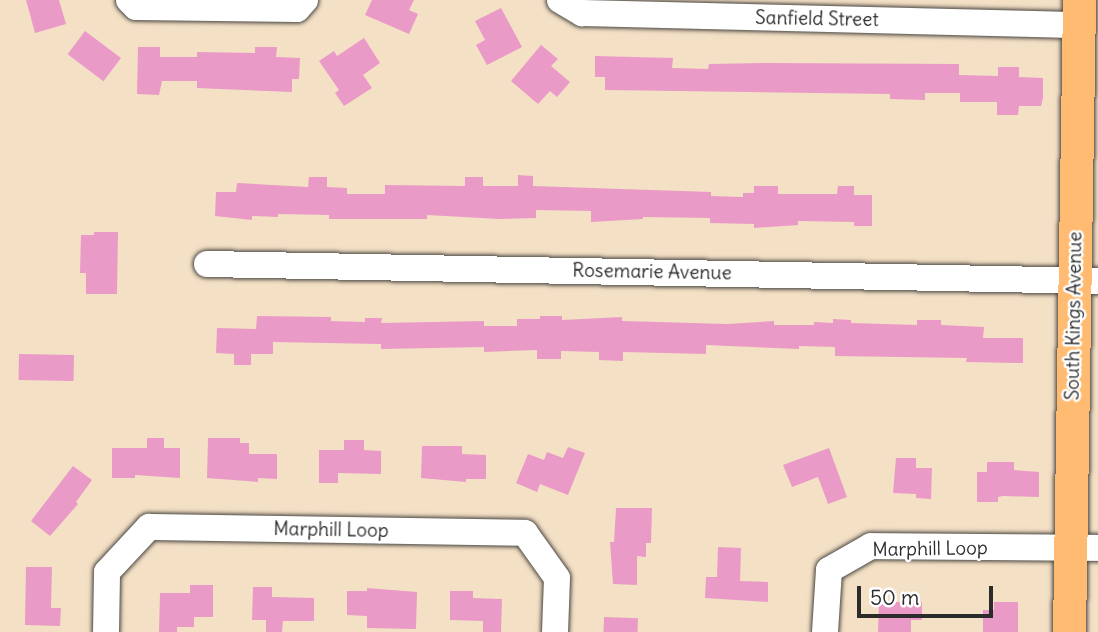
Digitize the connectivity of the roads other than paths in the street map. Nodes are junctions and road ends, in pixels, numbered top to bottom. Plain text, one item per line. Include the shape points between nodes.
1 (129, 0) edge
2 (305, 0) edge
3 (560, 0) edge
4 (1079, 12) edge
5 (207, 264) dead end
6 (1086, 281) edge
7 (1084, 548) edge
8 (106, 632) edge
9 (555, 632) edge
10 (825, 632) edge
11 (1069, 632) edge

1 - 2 street via 136,6 297,9
3 - 4 street, Sanfield Street via 582,13
4 - 6 main road, South Kings Avenue
5 - 6 street, Rosemarie Avenue
6 - 7 main road, South Kings Avenue
7 - 10 street, Marphill Loop via 871,546 829,570
7 - 11 main road, South Kings Avenue
8 - 9 street, Marphill Loop via 107,572 149,527 524,533 557,578

